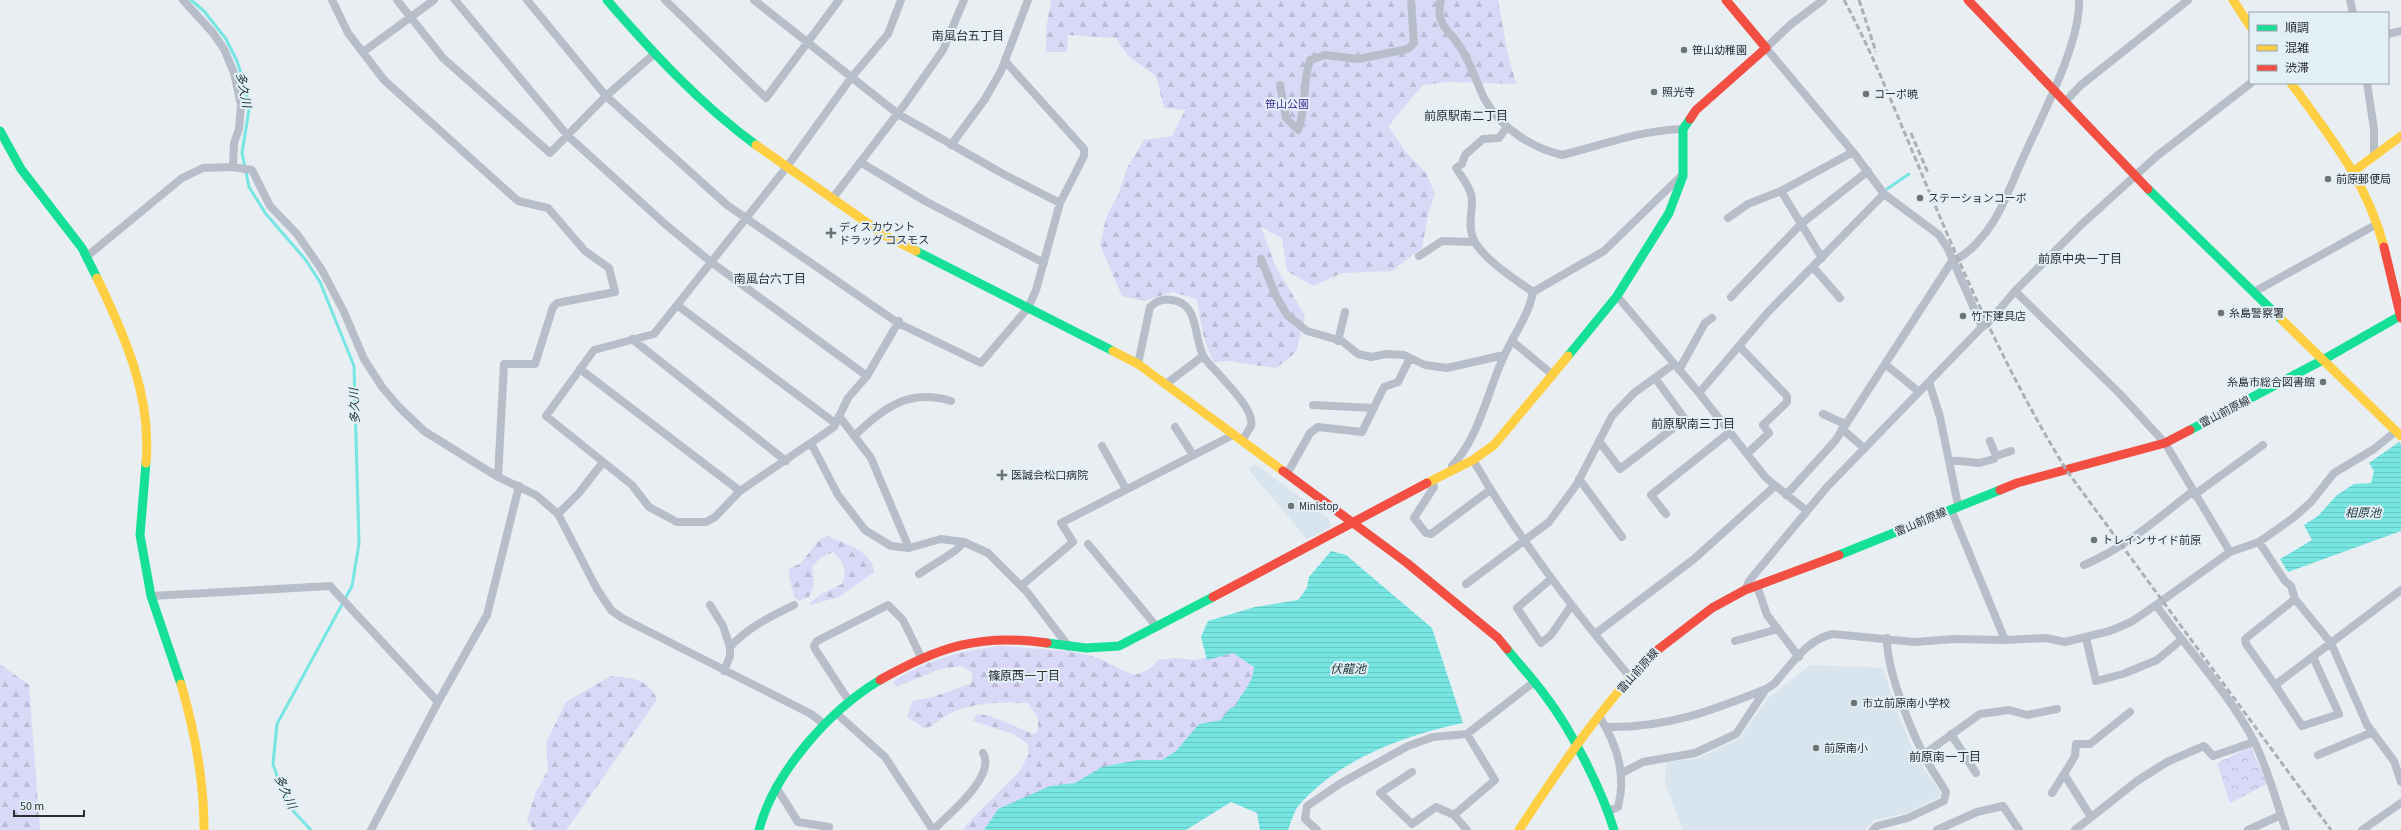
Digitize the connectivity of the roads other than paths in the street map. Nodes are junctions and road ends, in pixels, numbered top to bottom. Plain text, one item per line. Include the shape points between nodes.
1 (183, 0) edge
2 (332, 0) edge
3 (397, 0) edge
4 (434, 0) edge
5 (455, 0) edge
6 (527, 0) edge
7 (607, 0) edge
8 (665, 0) edge
9 (754, 0) edge
10 (838, 0) edge
11 (901, 0) edge
12 (964, 0) edge
13 (1028, 0) edge
14 (1411, 0) edge
15 (1441, 0) edge
16 (1726, 0) edge
17 (1823, 0) edge
18 (1968, 0) edge
19 (2079, 0) edge
20 (2188, 0) edge
21 (2233, 0) edge
22 (2350, 0) edge
23 (2353, 12) edge
24 (410, 17) junction
25 (2249, 24) edge
26 (2401, 31) edge
27 (2389, 34) edge
28 (808, 44) junction
29 (1766, 48) junction
30 (363, 52) junction
31 (654, 54) junction
32 (1004, 61) junction
33 (852, 78) junction
34 (2250, 84) edge
35 (2292, 84) edge
36 (2367, 84) edge
37 (1280, 85) dead end
38 (2054, 91) junction
39 (606, 96) junction
40 (2065, 102) junction
41 (898, 114) junction
42 (1507, 127) junction
43 (1684, 129) junction
44 (0, 131) edge
45 (568, 136) junction
46 (2401, 136) edge
47 (951, 145) junction
48 (1853, 152) junction
49 (2374, 155) junction
50 (860, 162) junction
51 (237, 168) junction
52 (786, 168) junction
53 (2354, 171) junction
54 (1868, 172) junction
55 (1683, 174) junction
56 (2136, 176) junction
57 (1781, 191) junction
58 (1884, 194) junction
59 (832, 199) junction
60 (1060, 203) junction
61 (746, 218) junction
62 (1728, 218) dead end
63 (1801, 224) junction
64 (2377, 224) junction
65 (1475, 242) junction
66 (1419, 256) dead end
67 (86, 257) junction
68 (1822, 258) junction
69 (1261, 259) dead end
70 (1952, 261) junction
71 (711, 262) junction
72 (1044, 263) junction
73 (1813, 266) junction
74 (2014, 291) junction
75 (1532, 292) junction
76 (2254, 292) junction
77 (1617, 296) junction
78 (1731, 297) dead end
79 (1840, 298) dead end
80 (677, 305) junction
81 (1028, 308) junction
82 (1345, 312) dead end
83 (2401, 317) edge
84 (1712, 318) dead end
85 (899, 322) junction
86 (1982, 327) junction
87 (632, 339) junction
88 (1338, 341) junction
89 (1512, 341) junction
90 (1739, 346) junction
91 (1504, 355) junction
92 (1203, 356) junction
93 (1410, 358) junction
94 (2321, 361) junction
95 (1138, 364) junction
96 (1885, 364) junction
97 (1677, 367) junction
98 (580, 369) junction
99 (1553, 375) junction
100 (867, 376) junction
101 (1655, 378) junction
102 (1929, 382) junction
103 (1166, 384) junction
104 (1918, 391) junction
105 (1699, 393) junction
106 (951, 401) dead end
107 (1313, 405) dead end
108 (1374, 408) junction
109 (1823, 414) dead end
110 (837, 420) junction
111 (1175, 427) dead end
112 (1844, 427) junction
113 (1730, 432) junction
114 (2398, 434) edge
115 (1234, 435) junction
116 (854, 436) junction
117 (1599, 440) junction
118 (1242, 441) junction
119 (1990, 441) dead end
120 (811, 443) junction
121 (2165, 443) junction
122 (2263, 444) dead end
123 (1102, 446) dead end
124 (1864, 448) junction
125 (2011, 450) dead end
126 (1747, 454) junction
127 (1193, 455) junction
128 (1996, 456) junction
129 (1473, 460) junction
130 (1949, 460) junction
131 (786, 461) junction
132 (603, 462) junction
133 (1454, 470) junction
134 (1287, 474) junction
135 (498, 477) junction
136 (1579, 479) junction
137 (1432, 481) junction
138 (519, 486) junction
139 (1775, 486) junction
140 (1126, 490) junction
141 (1490, 490) junction
142 (740, 491) junction
143 (2193, 493) junction
144 (1786, 495) junction
145 (1955, 507) junction
146 (1806, 511) junction
147 (558, 514) junction
148 (1666, 514) dead end
149 (1354, 523) junction
150 (1622, 537) dead end
151 (1525, 541) junction
152 (964, 542) junction
153 (2259, 542) junction
154 (1088, 544) dead end
155 (909, 548) junction
156 (2230, 552) junction
157 (2084, 565) dead end
158 (919, 574) dead end
159 (1551, 579) junction
160 (1466, 584) dead end
161 (1021, 586) junction
162 (1757, 586) junction
163 (1745, 590) junction
164 (2401, 590) edge
165 (151, 596) junction
166 (2295, 599) junction
167 (710, 605) dead end
168 (794, 605) dead end
169 (2156, 605) junction
170 (1571, 606) junction
171 (1157, 628) junction
172 (1778, 630) junction
173 (1594, 634) junction
174 (1887, 638) junction
175 (2086, 638) junction
176 (1735, 640) dead end
177 (2005, 640) junction
178 (2181, 640) junction
179 (2331, 644) junction
180 (730, 647) junction
181 (1069, 647) junction
182 (1799, 656) junction
183 (2313, 657) junction
184 (922, 659) junction
185 (724, 671) junction
186 (1630, 677) junction
187 (1534, 682) junction
188 (2275, 685) junction
189 (1766, 689) junction
190 (849, 701) junction
191 (438, 702) junction
192 (2057, 709) dead end
193 (2130, 712) dead end
194 (836, 713) junction
195 (1600, 716) junction
196 (824, 724) junction
197 (1606, 727) junction
198 (2373, 732) junction
199 (1467, 734) junction
200 (1951, 734) junction
201 (2254, 742) junction
202 (1576, 746) junction
203 (983, 753) dead end
204 (2318, 754) dead end
205 (1923, 755) junction
206 (1412, 772) dead end
207 (1622, 773) junction
208 (1976, 773) dead end
209 (2064, 774) junction
210 (2401, 782) edge
211 (776, 787) junction
212 (2052, 793) dead end
213 (2401, 803) edge
214 (1608, 811) junction
215 (1454, 815) junction
216 (2281, 815) junction
217 (2091, 818) junction
218 (829, 827) dead end
219 (204, 830) edge
220 (371, 830) edge
221 (759, 830) edge
222 (933, 830) edge
223 (1317, 830) edge
224 (1467, 830) edge
225 (1518, 830) edge
226 (1614, 830) edge
227 (1873, 830) edge
228 (1937, 830) edge
229 (2019, 830) edge
230 (2075, 830) edge
231 (2248, 830) edge
232 (2286, 830) edge
233 (2362, 830) edge

1 - 51 street via 214,33 234,73 241,105 239,130 234,143
2 - 30 street via 348,33
3 - 24 street
4 - 24 street
5 - 45 street
6 - 39 street
7 - 31 main road
8 - 28 street via 766,98
9 - 28 street
10 - 28 street
11 - 33 street via 888,34
12 - 41 street via 943,50
13 - 32 street
14 - 37 street via 1414,43 1408,49 1358,59 1325,55 1310,60 1305,75 1304,110 1298,130 1286,118
15 - 42 street via 1438,12 1442,23 1462,49 1485,100
16 - 29 main road
17 - 29 street via 1790,25
18 - 38 main road
19 - 38 street via 2071,42
20 - 40 street via 2081,85
21 - 25 main road
22 - 23 street
24 - 30 street
24 - 45 street via 443,58 550,154
26 - 27 street
28 - 33 street
29 - 43 main road via 1696,110
29 - 48 street
30 - 135 street via 384,80 518,201 548,208 585,251 609,268 614,292 557,303 553,307 535,364 504,364
31 - 39 street
31 - 52 main road via 738,132
32 - 47 street via 985,99
32 - 60 street via 1084,149 1084,156
33 - 41 street
33 - 52 street
34 - 56 street via 2157,156
35 - 53 main road
36 - 49 street via 2374,129
38 - 40 main road
38 - 70 street via 1994,220 1967,254
39 - 45 street
39 - 61 street via 727,205
40 - 56 main road
41 - 47 street
41 - 50 street
42 - 43 street via 1532,144 1550,153 1562,155 1638,134
42 - 65 street via 1499,138 1483,139 1456,168 1468,186 1472,200 1470,224
43 - 55 main road
44 - 67 main road via 21,169
45 - 71 street
46 - 49 main road
47 - 60 street via 1005,176
48 - 54 street
48 - 57 street
49 - 53 main road
50 - 59 street
50 - 72 street via 925,201
51 - 67 street via 204,168 182,178
51 - 135 street via 252,170 270,206 297,234 322,270 364,359 382,387 424,431
52 - 59 main road
52 - 61 street
53 - 64 main road
54 - 58 street
54 - 63 street
55 - 75 street via 1604,251
55 - 77 main road via 1669,213
56 - 74 street via 2082,224
56 - 76 main road
57 - 62 street via 1748,204
57 - 63 street
58 - 68 street
58 - 70 street via 1939,235
59 - 81 main road via 886,236
60 - 72 street
61 - 71 street
61 - 85 street
63 - 68 street
63 - 78 street
64 - 76 street
64 - 83 main road
65 - 66 street via 1442,241
65 - 75 street via 1482,252
67 - 165 main road via 132,356 144,402 147,455 140,534
68 - 73 street
69 - 88 street via 1287,315 1307,331
70 - 86 street
70 - 96 street
71 - 80 street
71 - 100 street
72 - 81 street
73 - 79 street
73 - 90 street
74 - 86 street
74 - 121 street via 2120,394
75 - 89 street via 1531,303
76 - 94 main road
77 - 97 street
77 - 99 main road
80 - 87 street via 654,334
80 - 110 street
81 - 85 street via 981,363
81 - 95 main road
82 - 88 street
83 - 94 main road, 雷山前原線
84 - 97 street via 1705,322
85 - 100 street
86 - 102 street
87 - 98 street via 594,350
87 - 131 street
88 - 93 street via 1358,354 1371,357 1398,354
89 - 91 street
89 - 99 street
90 - 105 street
90 - 126 street via 1787,396 1787,402 1763,425 1769,433
91 - 93 street via 1447,368 1425,366
91 - 133 street via 1472,437 1452,466
92 - 95 street via 1188,308 1178,301 1166,299 1157,301 1150,307
92 - 103 street
92 - 118 street via 1250,412 1252,426
93 - 108 street via 1398,382 1384,387
94 - 114 main road
94 - 121 main road, 雷山前原線
95 - 103 main road
96 - 104 street
96 - 112 street
97 - 101 street
97 - 105 street
98 - 132 street via 546,416
98 - 142 street
99 - 129 main road via 1494,445
100 - 110 street via 848,398
101 - 117 street via 1634,393 1612,416
101 - 117 street via 1685,419 1620,469
102 - 104 street
102 - 130 street
103 - 115 main road
104 - 124 street
105 - 113 street
106 - 116 street via 925,396 896,403
107 - 108 street
108 - 134 street via 1362,432 1318,427 1310,433
109 - 112 street
110 - 116 street
110 - 120 street
111 - 127 street
112 - 124 street
112 - 144 street via 1835,441
113 - 126 street
113 - 148 street via 1651,495
114 - 153 street via 2334,473 2311,502
115 - 118 main road
115 - 127 street
116 - 155 street via 871,458
117 - 136 street
118 - 134 main road
119 - 128 street
120 - 131 street
120 - 155 street via 838,495 865,530 891,546
121 - 143 street
121 - 145 main road, 雷山前原線 via 2018,483
122 - 143 street
123 - 140 street
124 - 146 street
125 - 128 street
126 - 139 street
127 - 140 street
128 - 130 street via 1980,463
129 - 133 main road
129 - 141 street
130 - 145 street
131 - 142 street
132 - 142 street via 632,485 649,508 677,522 706,522 715,517
132 - 147 street via 579,493
133 - 137 main road
134 - 149 main road
135 - 138 street
136 - 150 street
136 - 151 street via 1549,522
137 - 141 street via 1434,487 1414,518 1426,533 1431,534
137 - 149 main road
138 - 147 street via 545,502
138 - 191 street via 488,615
139 - 144 street
139 - 173 street via 1694,559
140 - 161 street via 1061,523 1073,542
141 - 151 street
143 - 156 street
143 - 157 street via 2106,556
144 - 146 street
145 - 162 main road, 雷山前原線 via 1866,545
145 - 177 street
146 - 163 street via 1749,581
147 - 185 street via 597,589 611,610
149 - 171 main road
149 - 187 main road via 1498,638
151 - 159 street
151 - 160 street
152 - 155 street via 941,539
152 - 158 street via 955,551
152 - 161 street via 988,553
153 - 156 street
153 - 166 street via 2291,586
154 - 171 street
156 - 169 street
159 - 170 street
159 - 170 street via 1517,608 1541,643 1551,636
161 - 181 street
162 - 163 main road, 雷山前原線
162 - 172 street via 1767,615
163 - 186 main road, 雷山前原線 via 1712,608 1657,649
164 - 179 street
165 - 191 street via 330,586
165 - 219 main road via 177,669 195,734 204,798
166 - 179 street
166 - 188 street via 2245,639
167 - 180 street via 723,626
168 - 180 street via 749,629
169 - 175 street via 2122,626
169 - 178 street
170 - 173 street
171 - 181 main road via 1119,646
172 - 176 street
172 - 182 street
173 - 186 street
174 - 177 street via 1914,642 1955,639
174 - 182 street via 1833,634 1822,636 1811,642
174 - 205 street via 1896,681
175 - 177 street via 2065,642 2046,638
175 - 178 street via 2096,681 2123,674 2157,660
178 - 201 street via 2210,676
179 - 183 street
179 - 198 street via 2367,725
180 - 185 street via 730,656
181 - 184 main road via 986,639 938,650
182 - 189 street
183 - 188 street
183 - 188 street via 2339,714 2302,726
184 - 190 main road
184 - 190 street via 903,620 888,605 817,641 815,649
185 - 196 street via 811,714
186 - 195 main road, 雷山前原線
187 - 199 street
187 - 202 main road via 1545,695
189 - 197 street via 1687,718 1638,728
189 - 207 street via 1736,734 1695,753 1643,762
190 - 194 main road
191 - 220 street
192 - 200 street via 2027,715 2009,710 1980,714
193 - 209 street via 2090,744 2076,744 2075,756
194 - 196 main road
194 - 222 street via 885,757
195 - 197 street
195 - 202 main road, 雷山前原線
196 - 211 main road
197 - 207 street
198 - 204 street
198 - 210 street via 2394,761
199 - 215 street via 1495,780
199 - 223 street via 1433,737 1414,744 1341,783 1307,806 1306,819
200 - 205 street
200 - 208 street
201 - 216 street
201 - 217 street via 2213,756 2204,746 2167,762 2137,781
202 - 214 main road
202 - 225 main road, 雷山前原線
203 - 222 street via 986,757 986,770 978,784
205 - 227 street via 1946,792 1944,801 1908,818 1877,826
206 - 215 street via 1380,793 1412,824 1436,807
207 - 214 street via 1622,792 1618,807
209 - 212 street
209 - 217 street
211 - 218 street via 798,822
211 - 221 main road via 761,817
213 - 233 street
214 - 226 main road
215 - 224 street
216 - 231 street
216 - 232 street
217 - 230 street
228 - 229 street via 1977,812 2004,806

